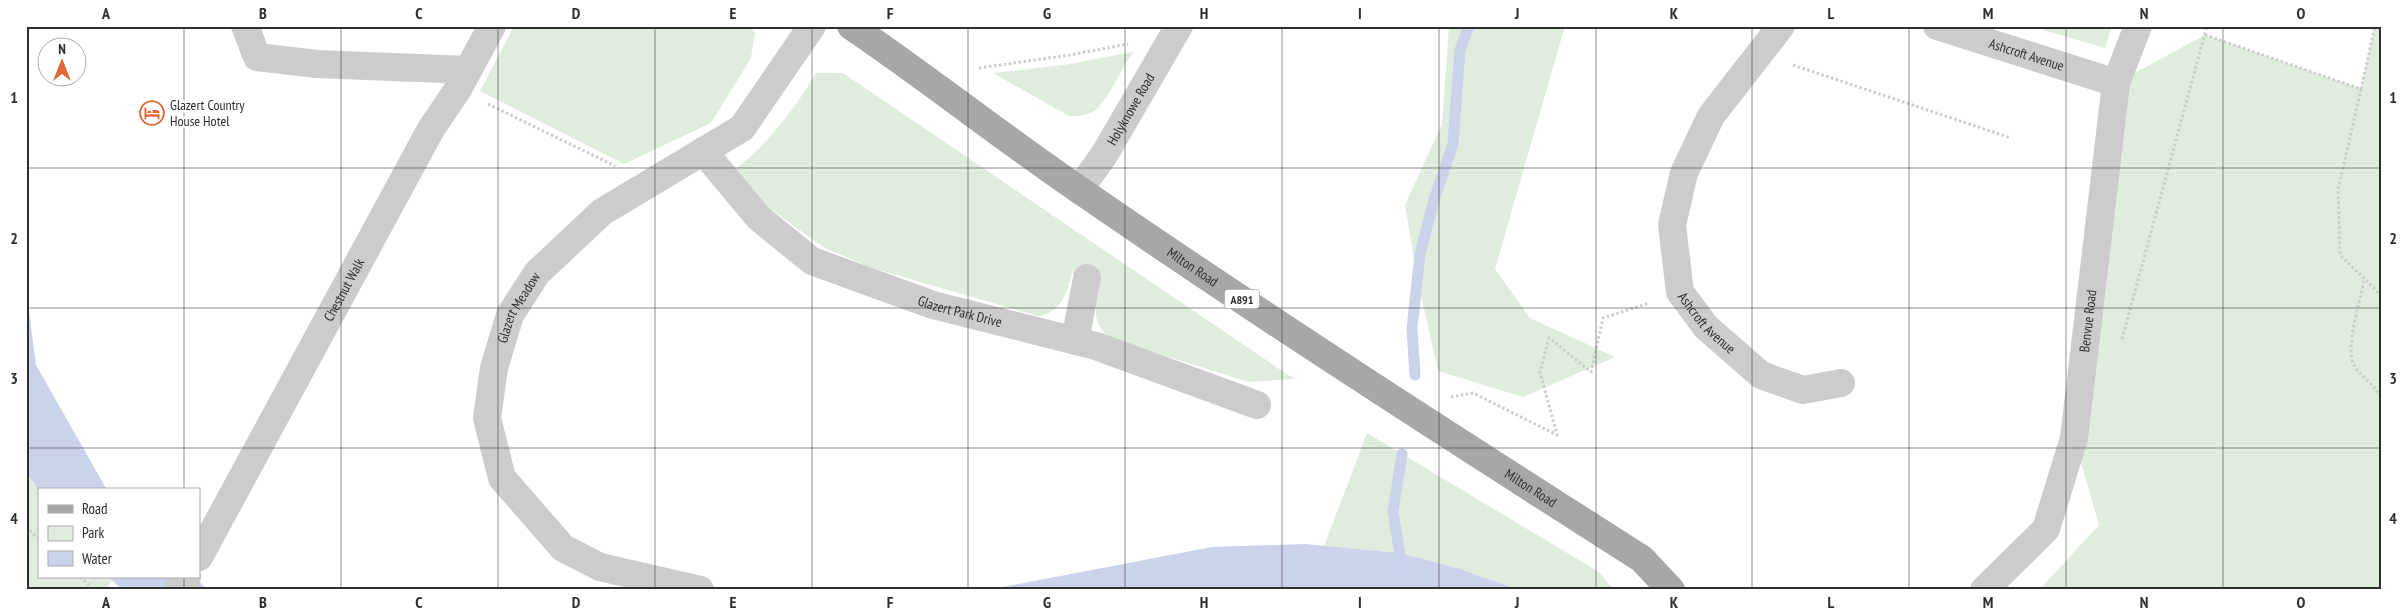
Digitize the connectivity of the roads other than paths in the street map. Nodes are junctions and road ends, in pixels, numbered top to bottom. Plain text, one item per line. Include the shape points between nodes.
1 (245, 26) edge
2 (492, 26) edge
3 (812, 26) edge
4 (851, 26) edge
5 (1179, 26) edge
6 (1780, 26) edge
7 (1937, 26) edge
8 (2138, 26) edge
9 (463, 80) junction
10 (2116, 83) junction
11 (703, 151) junction
12 (1079, 190) junction
13 (1088, 278) dead end
14 (1075, 340) junction
15 (1841, 383) dead end
16 (1257, 405) dead end
17 (200, 555) edge
18 (186, 578) edge
19 (178, 590) edge
20 (700, 590) edge
21 (1671, 590) edge
22 (1984, 590) edge

1 - 9 street via 257,57
2 - 9 street, Chestnut Walk
3 - 11 street, Glazert Meadow via 742,128
4 - 12 main road, Milton Road / A891
5 - 12 street, Holyknowe Road via 1104,155
6 - 15 street, Ashcroft Avenue via 1711,116 1684,173 1672,225 1680,292 1706,327 1761,375 1803,390
7 - 10 street, Ashcroft Avenue
8 - 10 street, Benvue Road
9 - 17 street, Chestnut Walk via 431,130
10 - 22 street, Benvue Road via 2074,438 2046,529
11 - 14 street, Glazert Park Drive via 759,218 812,262 933,305
11 - 20 street, Glazert Meadow via 602,212 537,273 510,315 494,368 487,418 502,478 563,548 600,566
12 - 21 main road, Milton Road / A891 via 1404,407 1642,559
13 - 14 street
14 - 16 street, Glazert Park Drive
18 - 19 street

